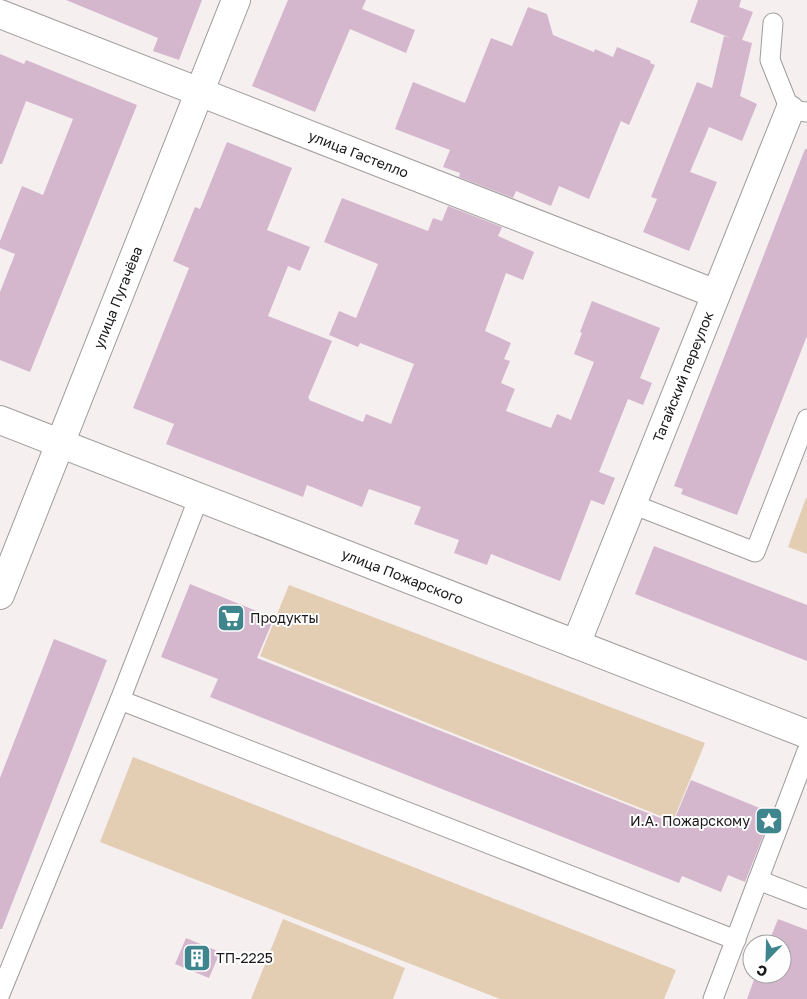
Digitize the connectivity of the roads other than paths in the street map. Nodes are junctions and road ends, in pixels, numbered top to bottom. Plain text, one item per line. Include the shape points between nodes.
1 (236, 0) edge
2 (0, 14) edge
3 (773, 23) dead end
4 (200, 93) junction
5 (799, 111) edge
6 (716, 294) junction
7 (807, 419) edge
8 (0, 420) edge
9 (60, 443) junction
10 (200, 497) junction
11 (632, 504) junction
12 (0, 594) edge
13 (576, 644) junction
14 (120, 700) junction
15 (807, 734) edge
16 (807, 751) edge
17 (758, 880) junction
18 (807, 900) edge
19 (736, 940) junction
20 (0, 994) edge
21 (713, 999) edge

1 - 4 street, улица Пугачёва
2 - 4 street, улица Гастелло
3 - 5 lane via 770,60
4 - 6 street, улица Гастелло
4 - 9 street, улица Пугачёва
5 - 6 street, Тагайский переулок
6 - 11 street, Тагайский переулок
7 - 11 lane via 755,552
8 - 9 street, улица Пожарского
9 - 10 street, улица Пожарского
9 - 12 street, улица Пугачёва
10 - 13 street, улица Пожарского
10 - 14 lane
11 - 13 street, Тагайский переулок
13 - 15 street, улица Пожарского
14 - 19 lane
14 - 20 lane
16 - 17 lane
17 - 18 lane
17 - 19 lane
19 - 21 lane

